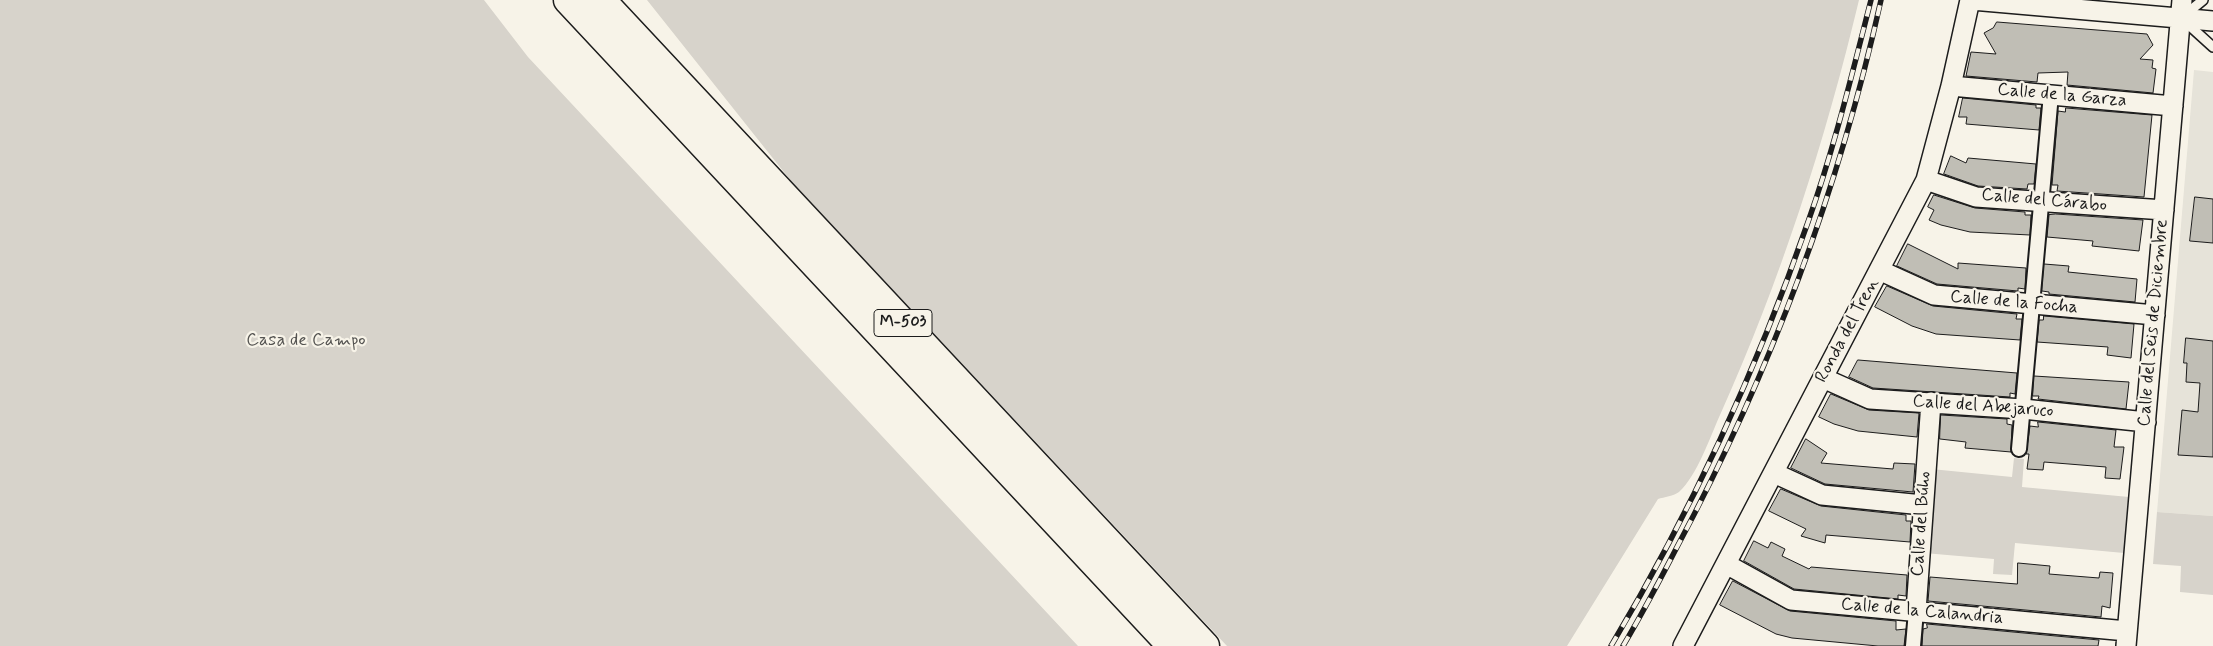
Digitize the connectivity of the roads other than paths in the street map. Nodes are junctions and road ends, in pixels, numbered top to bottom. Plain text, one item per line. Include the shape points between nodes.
1 (568, 0) edge
2 (601, 0) edge
3 (1971, 0) edge
4 (2203, 0) edge
5 (2181, 9) edge
6 (2213, 21) edge
7 (2213, 47) edge
8 (1951, 86) junction
9 (2051, 94) junction
10 (2173, 106) junction
11 (1926, 180) junction
12 (2041, 201) junction
13 (2164, 210) junction
14 (1879, 270) junction
15 (2033, 305) junction
16 (2155, 315) junction
17 (1823, 378) junction
18 (1931, 402) junction
19 (2023, 409) junction
20 (2146, 422) junction
21 (2019, 449) dead end
22 (1774, 473) junction
23 (1923, 505) junction
24 (1726, 564) junction
25 (1916, 611) junction
26 (2126, 639) edge
27 (1172, 646) edge
28 (1205, 646) edge
29 (1683, 646) edge
30 (1913, 646) edge

1 - 27 highway, M-503
2 - 28 highway, M-503
3 - 5 street
3 - 8 street, Ronda del Tren
4 - 5 lane
5 - 6 street
5 - 7 lane
5 - 10 street, Calle del Seis de Diciembre
8 - 9 street, Calle de la Garza
8 - 11 street, Ronda del Tren
9 - 10 street, Calle de la Garza
9 - 12 street
10 - 13 street, Calle del Seis de Diciembre
11 - 12 street, Calle del Cárabo via 1976,197
11 - 14 street, Ronda del Tren
12 - 13 street, Calle del Cárabo
12 - 15 street
13 - 16 street, Calle del Seis de Diciembre
14 - 15 street, Calle de la Focha via 1934,295
14 - 17 street, Ronda del Tren
15 - 16 street, Calle de la Focha
15 - 19 street
16 - 20 street, Calle del Seis de Diciembre
17 - 18 street, Calle del Abejaruco via 1870,399
17 - 22 street, Ronda del Tren
18 - 19 street, Calle del Abejaruco
18 - 23 street, Calle del Búho
19 - 20 street, Calle del Abejaruco
19 - 21 street
20 - 26 street, Calle del Seis de Diciembre
22 - 23 street via 1822,495
22 - 24 street, Ronda del Tren
23 - 25 street, Calle del Búho
24 - 25 street, Calle de la Calandria via 1790,600
24 - 29 street, Ronda del Tren
25 - 26 street, Calle de la Calandria
25 - 30 street, Calle del Búho

